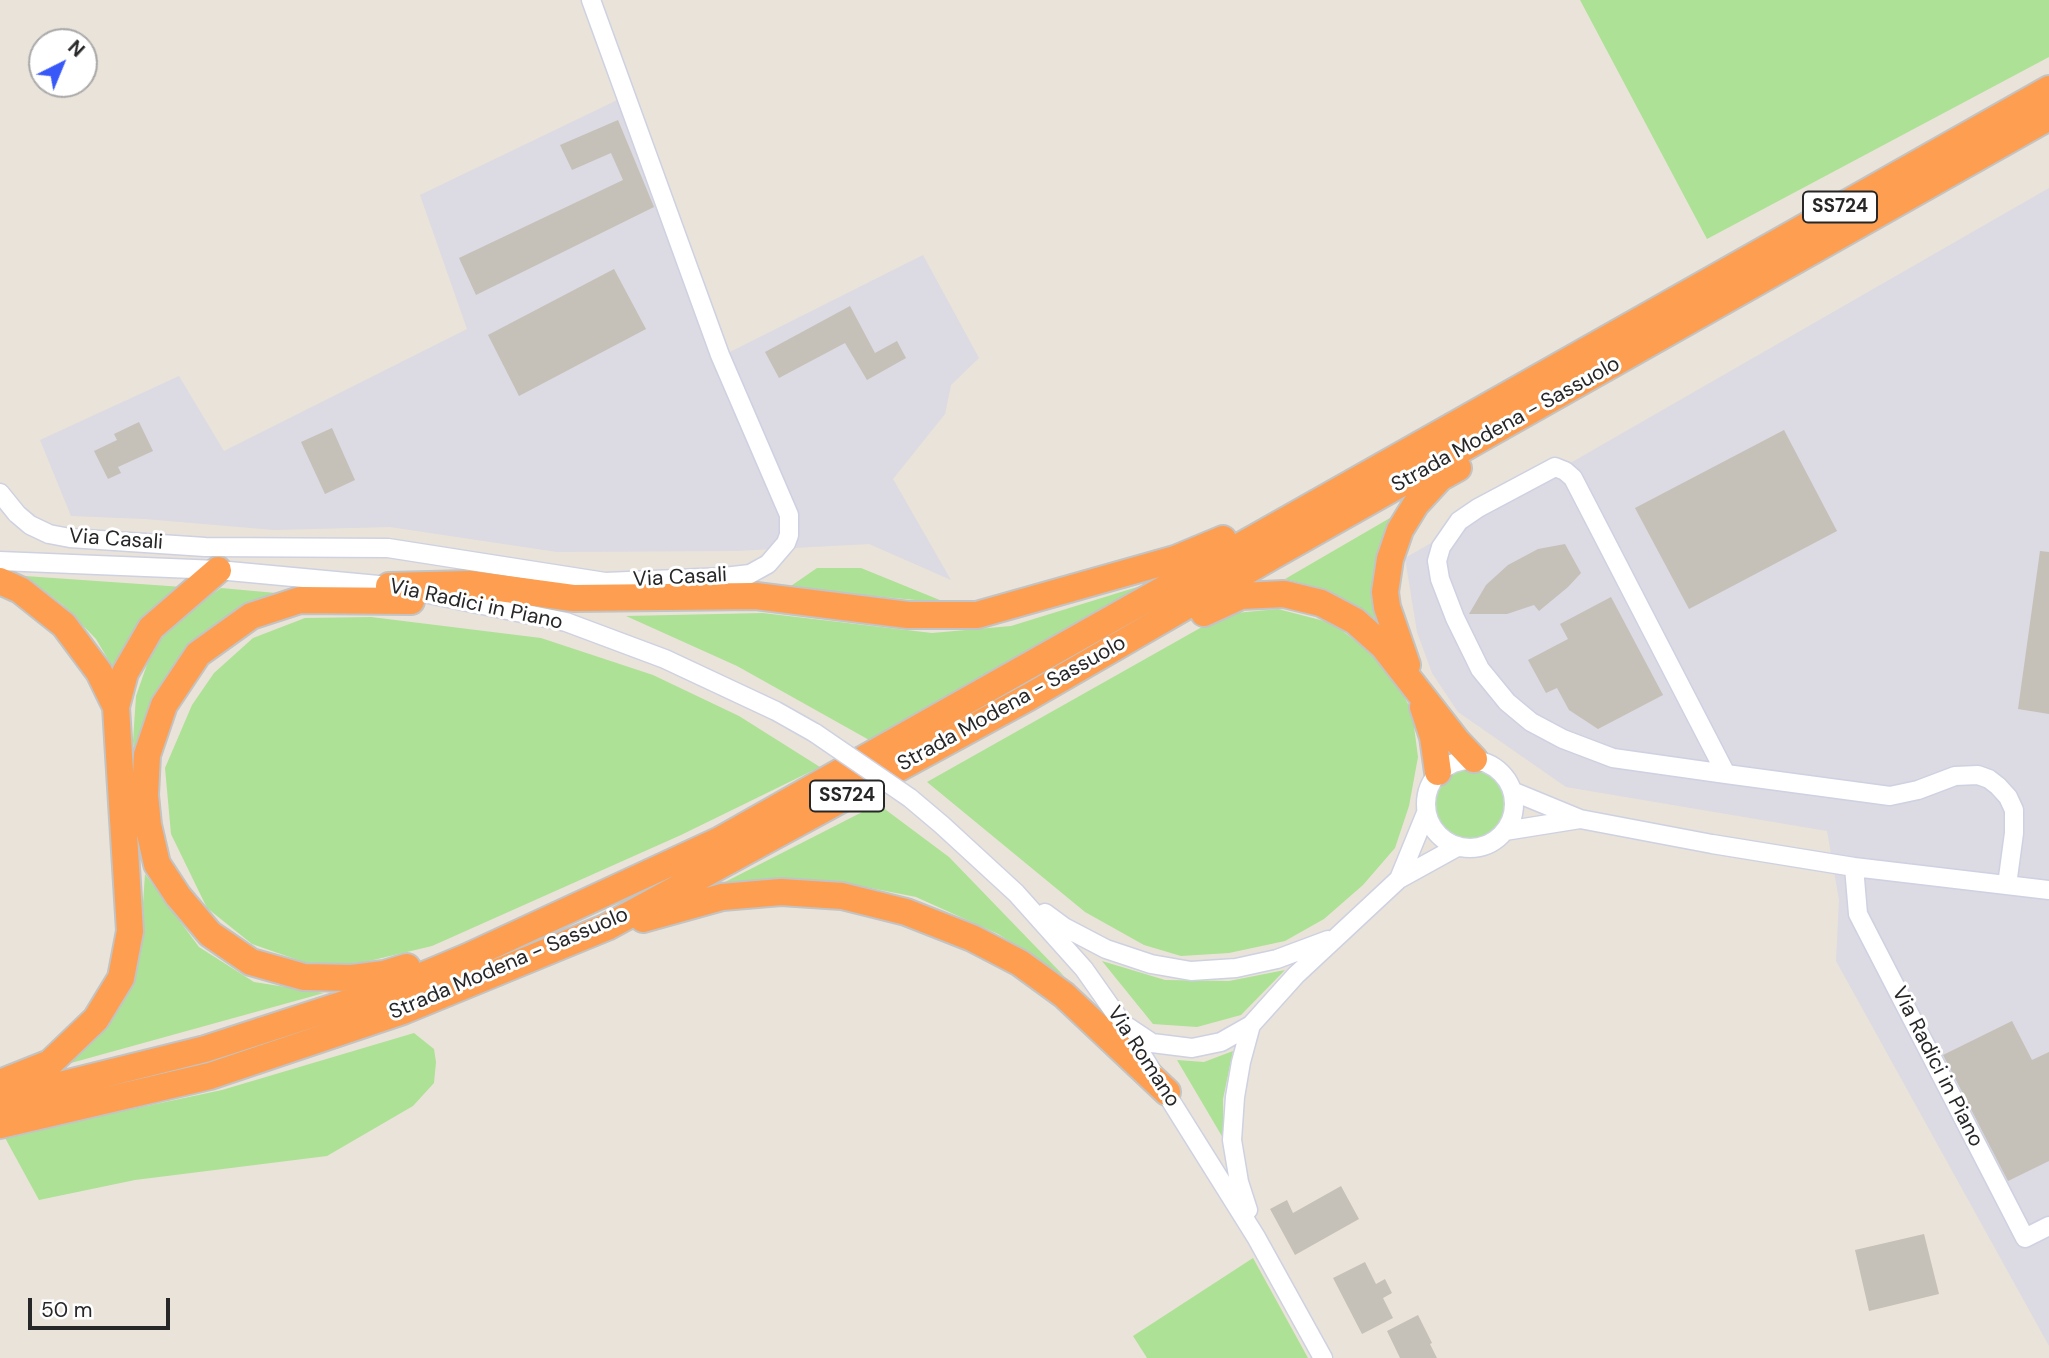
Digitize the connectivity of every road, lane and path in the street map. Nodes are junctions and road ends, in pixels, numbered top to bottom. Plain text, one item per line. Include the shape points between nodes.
1 (591, 0) edge
2 (2049, 89) edge
3 (2049, 117) edge
4 (1637, 336) junction
5 (1615, 364) junction
6 (0, 493) edge
7 (1335, 494) junction
8 (0, 561) edge
9 (218, 570) junction
10 (0, 581) edge
11 (389, 586) junction
12 (467, 603) junction
13 (1418, 691) junction
14 (1029, 697) junction
15 (116, 707) junction
16 (1474, 759) junction
17 (1438, 772) junction
18 (1726, 774) junction
19 (1512, 791) junction
20 (910, 798) joint
21 (1426, 813) junction
22 (1580, 819) junction
23 (1505, 831) junction
24 (1457, 847) junction
25 (1854, 867) junction
26 (1399, 878) junction
27 (2007, 885) junction
28 (2049, 890) edge
29 (1016, 892) junction
30 (607, 927) junction
31 (1335, 937) junction
32 (467, 957) junction
33 (1122, 1023) junction
34 (1251, 1025) junction
35 (0, 1083) edge
36 (1167, 1092) junction
37 (0, 1100) edge
38 (0, 1125) edge
39 (2049, 1226) edge
40 (1256, 1237) junction
41 (1323, 1358) edge

1 - 6 street, Via Casali via 720,355 789,515 786,543 768,564 750,574 723,577 605,582 388,548 205,547 70,538 30,525
2 - 4 highway, SS724
3 - 4 highway, SS724
4 - 5 highway, Strada Modena - Sassuolo / SS724
4 - 7 highway, Strada Modena - Sassuolo / SS724
5 - 13 highway via 1601,386 1440,478 1400,530 1385,592 1391,622
5 - 14 highway, Strada Modena - Sassuolo / SS724
7 - 11 highway via 1175,559 977,615 908,615 756,596 573,598 470,584
7 - 32 highway, Strada Modena - Sassuolo / SS724 via 720,840
8 - 9 street, Via Radici in Piano
9 - 11 street, Via Radici in Piano
9 - 15 highway via 151,628 125,673
10 - 15 highway via 20,590 64,625 99,673
11 - 12 street, Via Radici in Piano
12 - 20 street, Via Radici in Piano, bridge via 566,622 665,659 815,733
12 - 32 highway via 300,600 251,615 198,654 164,705 147,755 145,794 156,864 210,934 251,962 304,977 352,978
13 - 14 highway via 1383,646 1355,621 1321,603 1284,594 1241,596
13 - 16 highway
13 - 17 highway via 1433,737
14 - 30 highway, Strada Modena - Sassuolo / SS724
15 - 35 highway via 130,931 121,978 96,1019 50,1063
16 - 17 street via 1448,764
16 - 19 street via 1498,769
17 - 21 street via 1429,784
18 - 18 street via 1613,758 1531,722 1507,702 1480,669 1440,579 1437,561 1441,547 1459,521 1555,467 1573,478
18 - 27 street via 1890,796 1955,776 1989,779 2014,810
19 - 22 street
19 - 23 street via 1512,819
20 - 29 street, Via Romano
21 - 24 street via 1437,834
21 - 26 street
22 - 23 street
22 - 25 street
23 - 24 street via 1484,846
24 - 26 street
25 - 27 street
25 - 39 street, Via Radici in Piano via 1858,914 2025,1238
26 - 31 street
27 - 28 street
29 - 31 street via 1064,927 1106,949 1191,971 1277,959
29 - 33 street, Via Romano via 1084,969
30 - 36 highway via 722,897 781,892 842,896 906,912 1020,963 1064,995
30 - 38 highway, Strada Modena - Sassuolo / SS724 via 403,1011 210,1076
31 - 34 street
32 - 37 highway, Strada Modena - Sassuolo / SS724 via 393,988 205,1049
33 - 34 street via 1152,1043 1192,1048 1221,1042
33 - 36 street, Via Romano
34 - 40 street via 1235,1097 1232,1140
36 - 40 street, Via Romano
40 - 41 street, Via Romano

